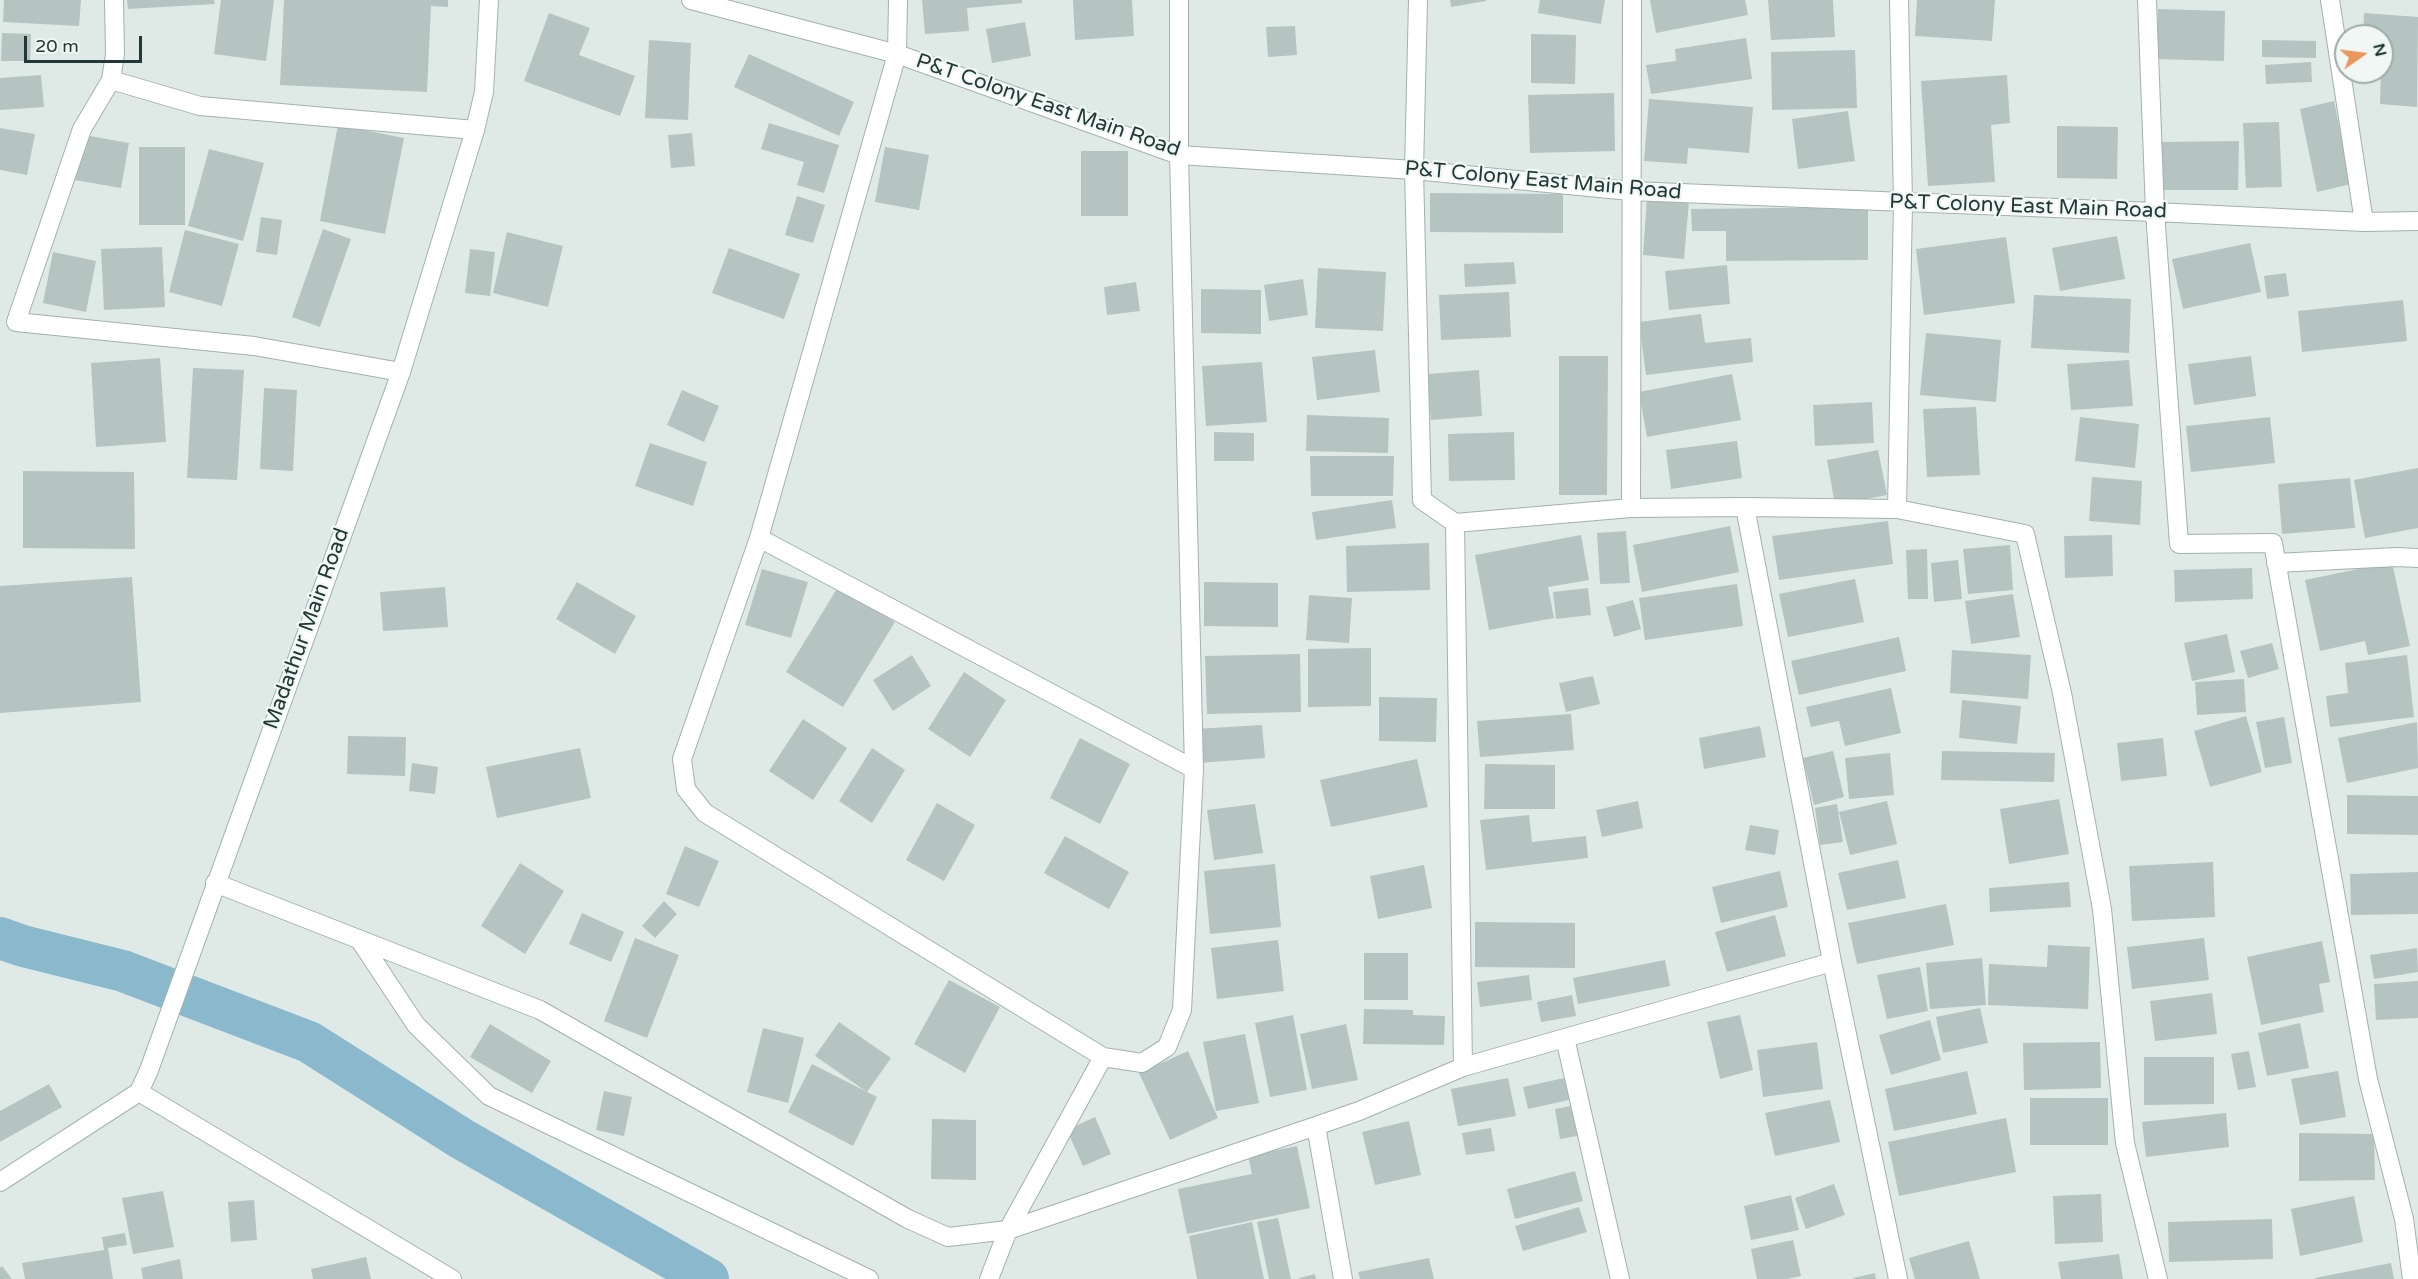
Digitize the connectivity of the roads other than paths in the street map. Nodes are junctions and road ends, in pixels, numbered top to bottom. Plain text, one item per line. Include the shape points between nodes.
1 (114, 0) edge
2 (489, 0) edge
3 (691, 0) edge
4 (898, 0) edge
5 (1179, 0) edge
6 (1418, 0) edge
7 (1632, 0) edge
8 (1899, 0) edge
9 (2146, 0) edge
10 (2330, 0) edge
11 (897, 54) junction
12 (111, 80) junction
13 (475, 130) junction
14 (1179, 155) junction
15 (1414, 170) junction
16 (1630, 191) junction
17 (1903, 203) junction
18 (2155, 212) junction
19 (2418, 221) edge
20 (2364, 222) junction
21 (401, 372) junction
22 (1745, 507) junction
23 (1631, 508) junction
24 (1897, 508) junction
25 (1455, 523) junction
26 (759, 538) junction
27 (2418, 558) edge
28 (2276, 563) junction
29 (1194, 769) junction
30 (215, 883) junction
31 (359, 939) junction
32 (1832, 962) junction
33 (1565, 1038) junction
34 (1103, 1057) junction
35 (1463, 1067) junction
36 (139, 1092) junction
37 (1316, 1126) junction
38 (0, 1182) edge
39 (1008, 1230) junction
40 (452, 1279) edge
41 (869, 1279) edge
42 (989, 1279) edge
43 (1342, 1279) edge
44 (1620, 1279) edge
45 (1898, 1279) edge
46 (2158, 1279) edge
47 (2412, 1279) edge

1 - 12 street via 115,54
2 - 13 street, Madathur Main Road via 484,92
3 - 11 street, P&T Colony East Main Road
4 - 11 street
5 - 14 street
6 - 15 street
7 - 16 street
8 - 17 street
9 - 18 street
10 - 20 street
11 - 14 street, P&T Colony East Main Road
11 - 26 street
12 - 13 street via 200,106
12 - 21 street via 82,129 16,322 254,346
13 - 21 street, Madathur Main Road
14 - 15 street, P&T Colony East Main Road
14 - 29 street
15 - 16 street, P&T Colony East Main Road
15 - 25 street via 1422,500
16 - 17 street, P&T Colony East Main Road
16 - 23 street
17 - 18 street, P&T Colony East Main Road
17 - 24 street
18 - 20 street, P&T Colony East Main Road
18 - 28 street via 2179,544 2273,543
19 - 20 street, P&T Colony East Main Road
21 - 30 street, Madathur Main Road
22 - 23 street
22 - 24 street
22 - 32 street
23 - 25 street
24 - 46 street via 2025,534 2062,693 2100,898 2125,1143
25 - 35 street
26 - 29 street
26 - 34 street via 682,759 686,789 705,813
27 - 28 street
28 - 47 street via 2368,1079 2404,1219
29 - 34 street via 1182,1010 1167,1047 1142,1063
30 - 31 street
30 - 36 street, Madathur Main Road
31 - 39 street via 540,1010 908,1219 948,1237
31 - 41 street via 416,1025 489,1096
32 - 33 street
32 - 45 street
33 - 35 street
33 - 44 street
34 - 39 street
35 - 37 street
36 - 38 street
36 - 40 street
37 - 39 street
37 - 43 street
39 - 42 street

